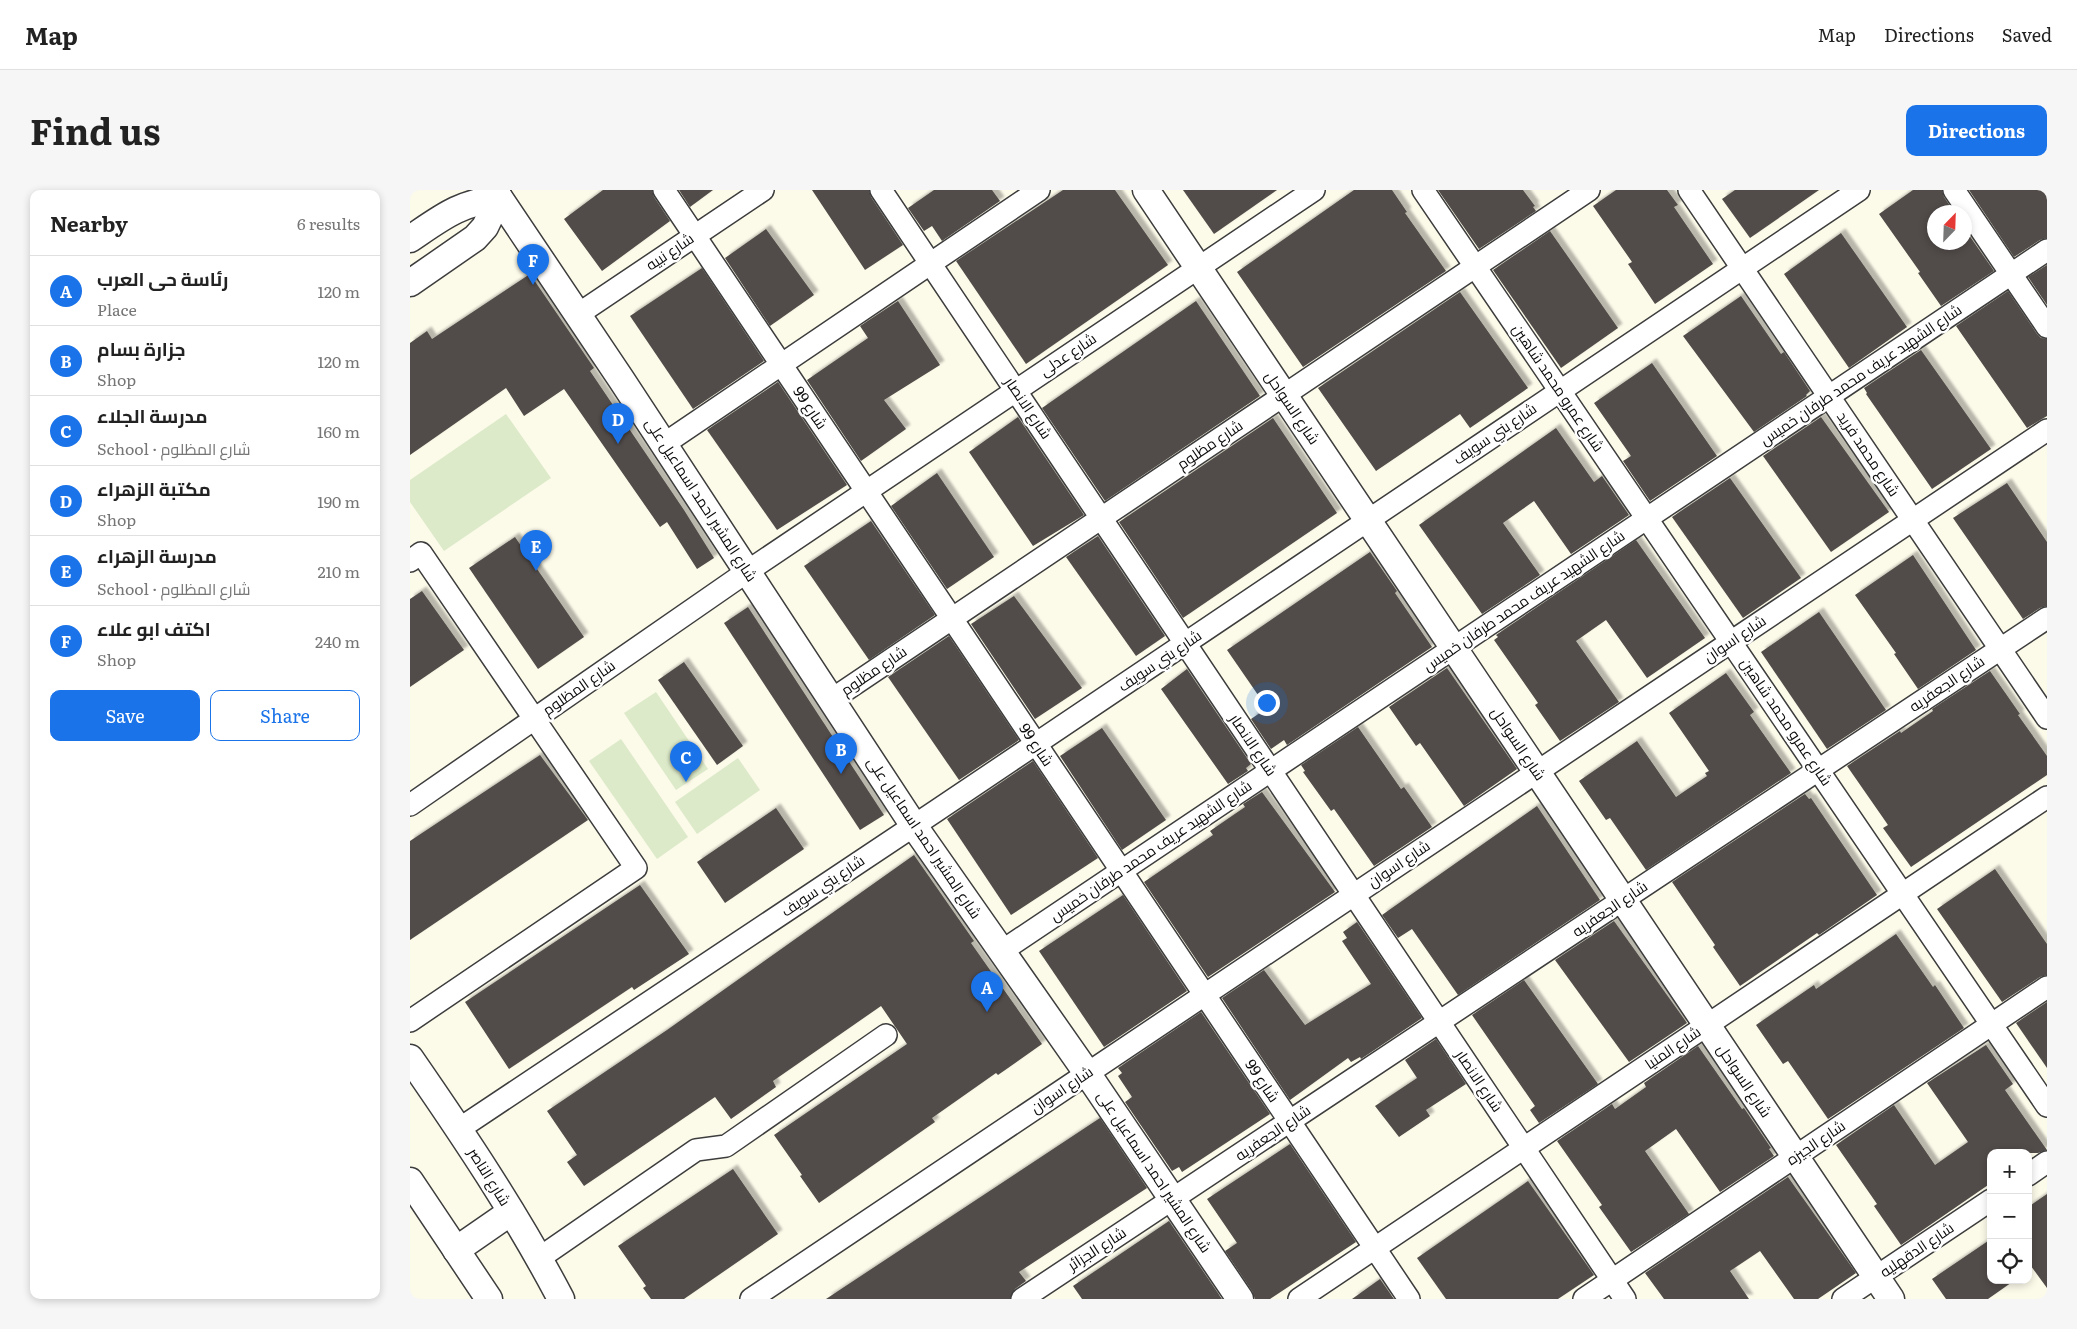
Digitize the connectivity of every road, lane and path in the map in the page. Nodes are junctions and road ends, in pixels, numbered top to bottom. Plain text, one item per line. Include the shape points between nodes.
1 (664, 190) edge
2 (763, 190) edge
3 (881, 190) edge
4 (1039, 190) edge
5 (1146, 190) edge
6 (1314, 190) edge
7 (1423, 190) edge
8 (1589, 190) edge
9 (1689, 190) edge
10 (1858, 190) edge
11 (1954, 190) edge
12 (502, 193) edge
13 (694, 236) junction
14 (410, 239) edge
15 (2047, 250) edge
16 (930, 263) junction
17 (1475, 266) junction
18 (1198, 268) junction
19 (1742, 268) junction
20 (2011, 274) junction
21 (410, 282) edge
22 (577, 315) junction
23 (2047, 327) edge
24 (780, 364) junction
25 (1016, 391) junction
26 (1560, 391) junction
27 (1284, 395) junction
28 (1829, 396) junction
29 (2047, 430) edge
30 (664, 444) junction
31 (866, 492) junction
32 (1101, 518) junction
33 (1647, 518) junction
34 (1368, 520) junction
35 (1912, 520) junction
36 (410, 561) edge
37 (748, 571) junction
38 (952, 618) junction
39 (2047, 618) edge
40 (1731, 642) junction
41 (1185, 643) junction
42 (1454, 648) junction
43 (2000, 649) junction
44 (831, 700) junction
45 (2047, 718) edge
46 (534, 719) junction
47 (1036, 744) junction
48 (1818, 770) junction
49 (1271, 771) junction
50 (1537, 772) junction
51 (2047, 797) edge
52 (410, 805) edge
53 (914, 826) junction
54 (1121, 871) junction
55 (1354, 894) junction
56 (1902, 894) junction
57 (1623, 900) junction
58 (1002, 952) junction
59 (2047, 987) edge
60 (1204, 995) junction
61 (410, 1021) edge
62 (1440, 1022) junction
63 (1991, 1024) junction
64 (1707, 1025) junction
65 (886, 1035) dead end
66 (410, 1058) edge
67 (1087, 1074) junction
68 (2047, 1106) edge
69 (1290, 1122) junction
70 (459, 1129) junction
71 (1524, 1148) junction
72 (1795, 1157) junction
73 (2047, 1162) edge
74 (2032, 1172) edge
75 (410, 1181) edge
76 (1172, 1200) junction
77 (1987, 1203) edge
78 (511, 1212) junction
79 (1374, 1248) junction
80 (456, 1250) junction
81 (538, 1259) junction
82 (1876, 1277) junction
83 (1613, 1280) junction
84 (1047, 1292) edge
85 (489, 1299) edge
86 (561, 1299) edge
87 (751, 1299) edge
88 (1022, 1299) edge
89 (1240, 1299) edge
90 (1298, 1299) edge
91 (1408, 1299) edge
92 (1584, 1299) edge
93 (1625, 1299) edge
94 (1843, 1299) edge
95 (1891, 1299) edge

1 - 13 street, شارع 99
2 - 13 street, شارع نبيه
3 - 16 street, شارع الانصار
4 - 16 street
5 - 18 street, شارع السواحل
6 - 18 street, شارع عدلى
7 - 17 street, شارع عمرو محمد شاهين
8 - 17 street, شارع مظلوم
9 - 19 street, شارع محمد فريد
10 - 19 street, شارع بني سويف
11 - 20 street
12 - 14 street via 463,205
12 - 21 street via 476,238
12 - 22 street, شارع المشير احمد اسماعيل على
13 - 22 street, شارع نبيه
13 - 24 street, شارع 99
15 - 20 street, شارع الشهيد عريف محمد طرفان خميس
16 - 24 street
16 - 25 street, شارع الانصار
17 - 26 street, شارع عمرو محمد شاهين
17 - 27 street, شارع مظلوم
18 - 25 street, شارع عدلى
18 - 27 street, شارع السواحل
19 - 26 street, شارع بني سويف
19 - 28 street, شارع محمد فريد
20 - 23 street
20 - 28 street, شارع الشهيد عريف محمد طرفان خميس
22 - 30 street, شارع المشير احمد اسماعيل على
24 - 30 street
24 - 31 street, شارع 99
25 - 31 street, شارع عدلى
25 - 32 street, شارع الانصار
26 - 33 street, شارع عمرو محمد شاهين
26 - 34 street, شارع بني سويف
27 - 32 street, شارع مظلوم
27 - 34 street, شارع السواحل
28 - 33 street, شارع الشهيد عريف محمد طرفان خميس
28 - 35 street, شارع محمد فريد
29 - 35 street, شارع اسوان
30 - 37 street, شارع المشير احمد اسماعيل على
31 - 37 street, شارع عدلى
31 - 38 street, شارع 99
32 - 38 street, شارع مظلوم
32 - 41 street, شارع الانصار
33 - 40 street, شارع عمرو محمد شاهين
33 - 42 street, شارع الشهيد عريف محمد طرفان خميس
34 - 41 street, شارع بني سويف
34 - 42 street, شارع السواحل
35 - 40 street, شارع اسوان
35 - 43 street, شارع محمد فريد
36 - 46 street via 421,553
37 - 44 street, شارع المشير احمد اسماعيل على
37 - 46 street, شارع المظلوم via 628,645
38 - 44 street, شارع مظلوم
38 - 47 street, شارع 99
39 - 43 street, شارع الجعفريه
40 - 48 street, شارع عمرو محمد شاهين
40 - 50 street, شارع اسوان
41 - 47 street, شارع بني سويف
41 - 49 street, شارع الانصار
42 - 49 street, شارع الشهيد عريف محمد طرفان خميس
42 - 50 street, شارع السواحل
43 - 45 street, شارع محمد فريد
43 - 48 street, شارع الجعفريه
44 - 53 street, شارع المشير احمد اسماعيل على
46 - 52 street, شارع المظلوم
46 - 61 street via 636,868
47 - 53 street, شارع بني سويف
47 - 54 street, شارع 99
48 - 56 street, شارع عمرو محمد شاهين
48 - 57 street, شارع الجعفريه
49 - 54 street, شارع الشهيد عريف محمد طرفان خميس
49 - 55 street, شارع الانصار
50 - 55 street, شارع اسوان
50 - 57 street, شارع السواحل
51 - 56 street, شارع المنيا
53 - 58 street, شارع المشير احمد اسماعيل على
53 - 70 street, شارع بني سويف
54 - 58 street, شارع الشهيد عريف محمد طرفان خميس
54 - 60 street, شارع 99
55 - 60 street, شارع اسوان
55 - 62 street, شارع الانصار
56 - 63 street, شارع عمرو محمد شاهين
56 - 64 street, شارع المنيا
57 - 62 street, شارع الجعفريه
57 - 64 street, شارع السواحل
58 - 67 street, شارع المشير احمد اسماعيل على
59 - 63 street, شارع الجيزه
60 - 67 street, شارع اسوان
60 - 69 street, شارع 99
62 - 69 street, شارع الجعفريه
62 - 71 street, شارع الانصار
63 - 68 street, شارع عمرو محمد شاهين
63 - 72 street, شارع الجيزه
64 - 71 street, شارع المنيا
64 - 72 street, شارع السواحل
65 - 81 street via 726,1146 696,1150
66 - 70 street, شارع الناصر
67 - 76 street, شارع المشير احمد اسماعيل على
67 - 87 street, شارع اسوان
69 - 76 street, شارع الجعفريه
69 - 79 street, شارع 99
70 - 78 street, شارع الناصر
71 - 79 street, شارع المنيا
71 - 83 street, شارع الانصار
72 - 82 street, شارع السواحل
72 - 83 street, شارع الجيزه
73 - 74 street
75 - 80 street
76 - 84 street, شارع الجزائر
76 - 89 street, شارع المشير احمد اسماعيل على
77 - 82 street, شارع الدقهليه
78 - 80 street
78 - 81 street, شارع الناصر
79 - 90 street, شارع المنيا
79 - 91 street, شارع 99
80 - 85 street
81 - 86 street, شارع الناصر
82 - 94 street, شارع الدقهليه
82 - 95 street, شارع السواحل
83 - 92 street, شارع الجيزه
83 - 93 street, شارع الانصار
84 - 88 street, شارع الجزائر

